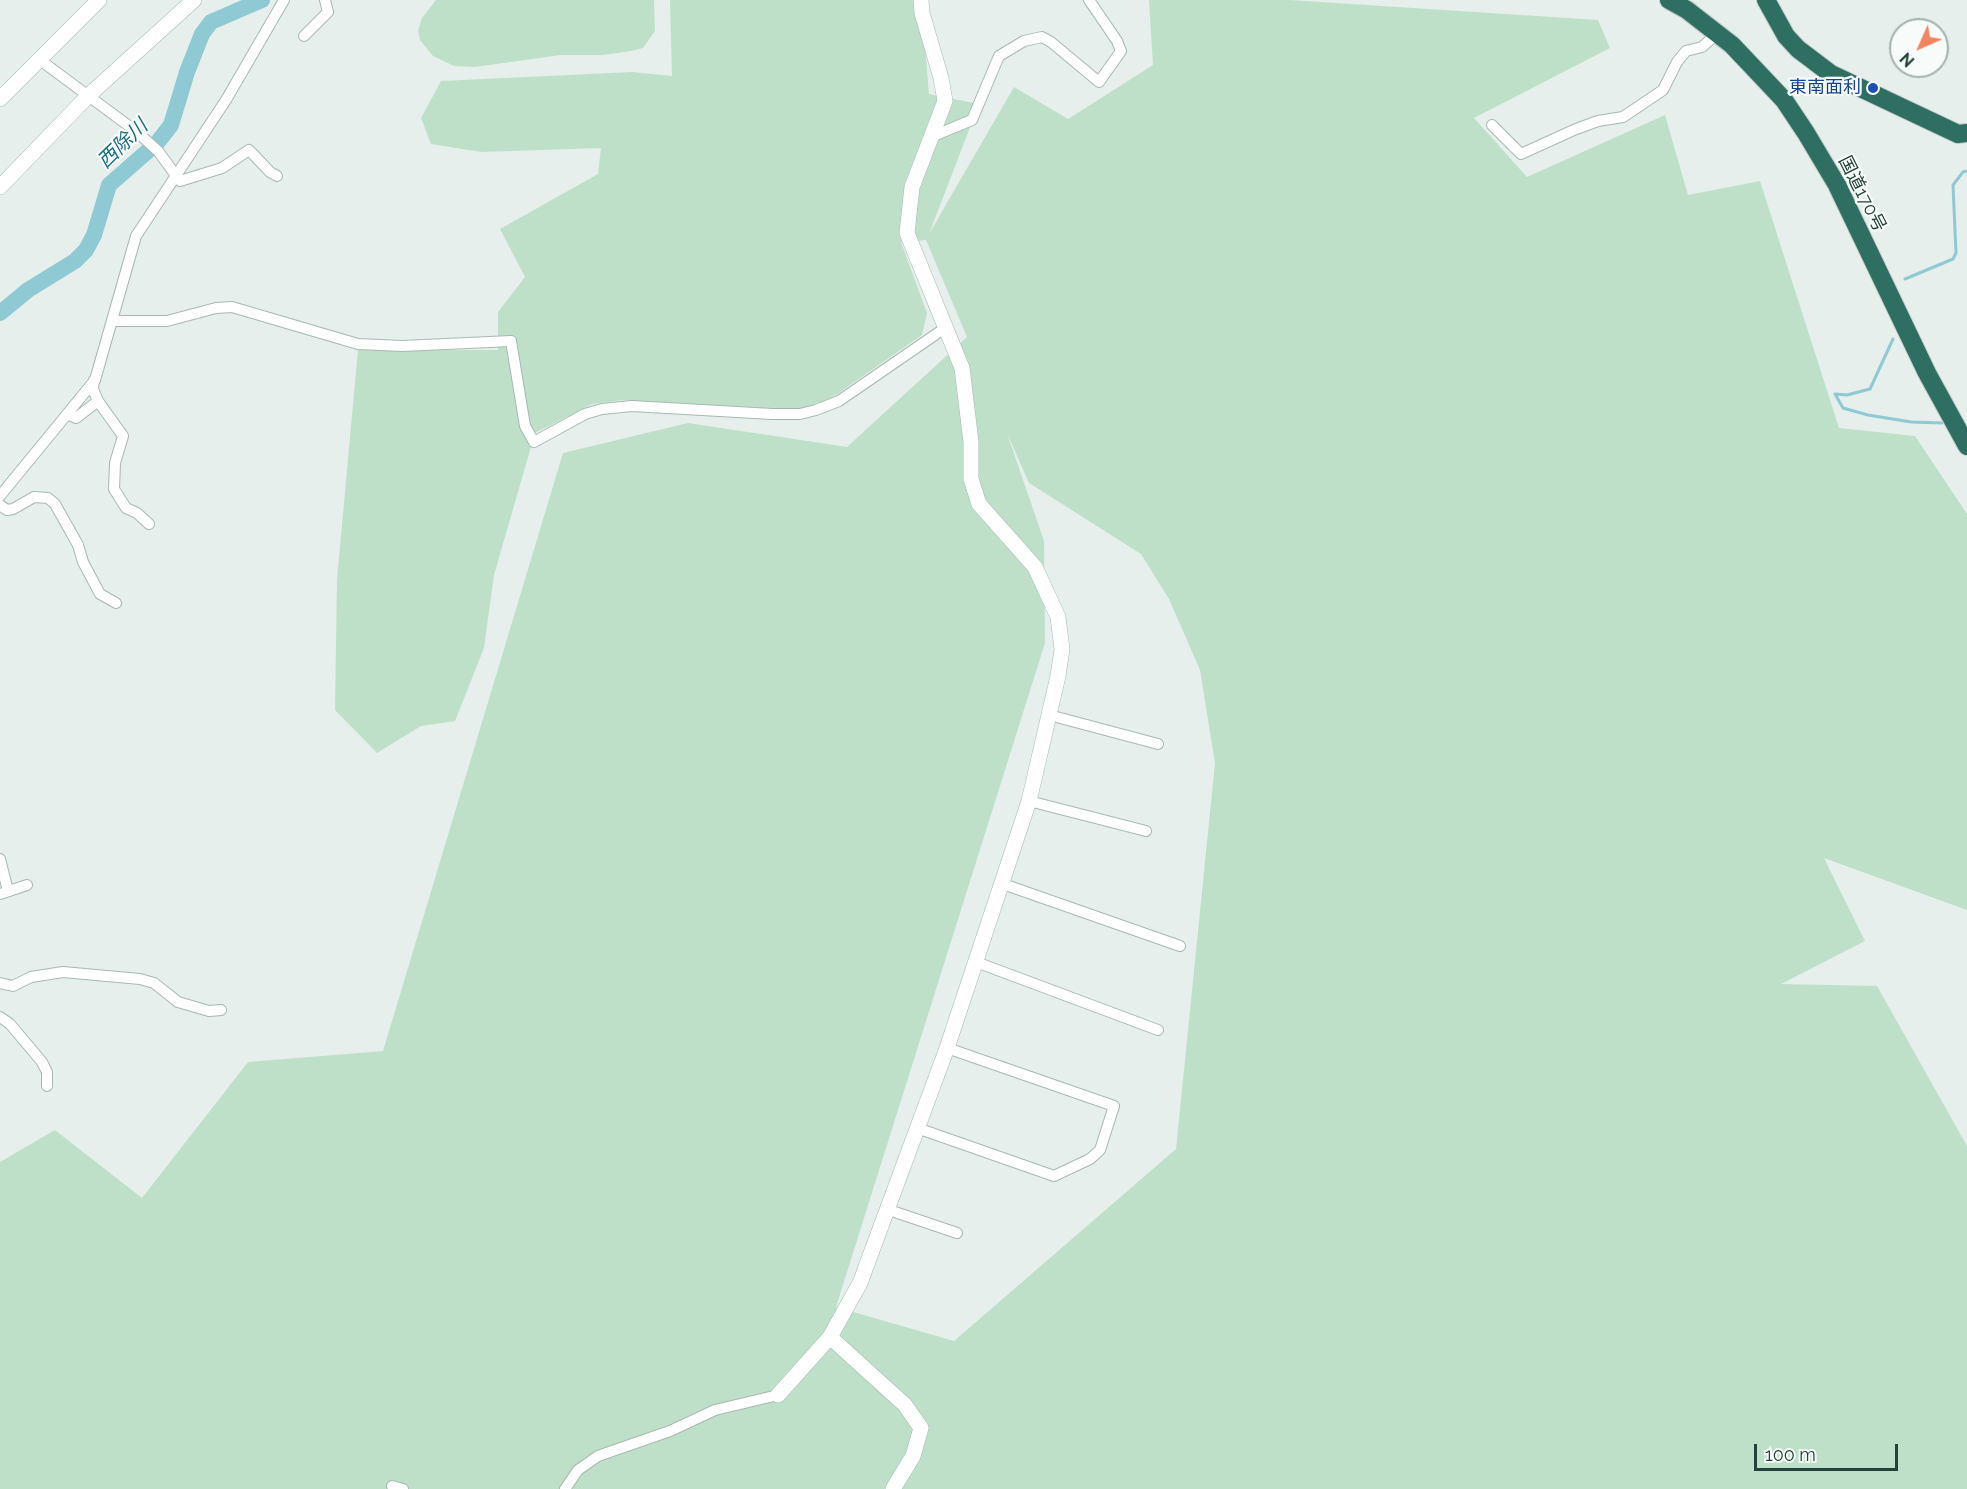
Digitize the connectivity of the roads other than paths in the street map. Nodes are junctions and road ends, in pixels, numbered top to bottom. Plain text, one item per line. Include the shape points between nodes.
1 (99, 0) edge
2 (194, 0) edge
3 (284, 0) edge
4 (325, 0) edge
5 (921, 0) edge
6 (1089, 0) edge
7 (1669, 0) edge
8 (1766, 0) edge
9 (1718, 33) junction
10 (304, 36) dead end
11 (40, 60) junction
12 (88, 96) junction
13 (0, 99) edge
14 (1492, 125) dead end
15 (1967, 133) edge
16 (933, 136) junction
17 (176, 173) junction
18 (277, 176) dead end
19 (0, 187) edge
20 (112, 321) junction
21 (945, 328) junction
22 (94, 380) junction
23 (98, 401) junction
24 (67, 414) junction
25 (1967, 446) edge
26 (0, 496) edge
27 (0, 505) edge
28 (149, 524) dead end
29 (116, 603) dead end
30 (1049, 715) junction
31 (1158, 744) dead end
32 (1029, 801) junction
33 (1146, 831) dead end
34 (0, 859) edge
35 (1003, 884) junction
36 (27, 885) dead end
37 (4, 892) edge
38 (1180, 946) dead end
39 (976, 962) junction
40 (0, 983) edge
41 (221, 1010) dead end
42 (0, 1017) edge
43 (1158, 1030) dead end
44 (947, 1048) junction
45 (47, 1086) dead end
46 (917, 1128) junction
47 (886, 1209) junction
48 (957, 1233) dead end
49 (830, 1337) junction
50 (778, 1395) joint
51 (565, 1489) edge
52 (893, 1489) edge

1 - 11 street
2 - 12 street
3 - 17 street via 226,100
4 - 10 street via 328,12
5 - 16 street via 945,101
6 - 16 street via 1121,51 1099,82 1042,37 1024,41 999,57 972,120
7 - 9 highway, 国道170号
8 - 15 highway via 1786,36 1831,74 1958,134
9 - 14 street via 1702,47 1686,51 1663,90 1623,117 1598,121 1521,154
9 - 25 highway, 国道170号 via 1777,92 1806,133 1837,185 1922,363
11 - 12 street
11 - 13 street
12 - 17 street via 154,148
12 - 19 street
16 - 21 street via 912,187 907,233
17 - 18 street via 180,181 206,175 249,150
17 - 20 street via 136,236
20 - 21 street via 166,321 232,307 358,344 511,341 525,426 534,442 602,409 632,406 772,414 816,410 839,400
20 - 22 street
21 - 30 street via 962,368 971,479 979,504 1035,567 1058,617 1062,649
22 - 23 street
22 - 24 street
23 - 24 street via 76,418
23 - 28 street via 123,436 114,480 118,500
24 - 26 street
27 - 29 street via 7,510 34,496 48,498 78,545 100,594
30 - 31 street
30 - 32 street
32 - 33 street
32 - 35 street
34 - 37 street
35 - 38 street
35 - 39 street
36 - 37 street
39 - 43 street
39 - 44 street
40 - 41 street via 13,986 31,977 63,972 140,979 154,983 178,1002 209,1011
42 - 45 street via 42,1062
44 - 46 street
44 - 46 street via 1114,1106 1100,1150 1054,1176
46 - 47 street
47 - 48 street
47 - 49 street via 860,1283
49 - 50 street
49 - 52 street via 905,1405 921,1428 913,1456
50 - 51 street via 715,1410 670,1431 598,1456 578,1470

